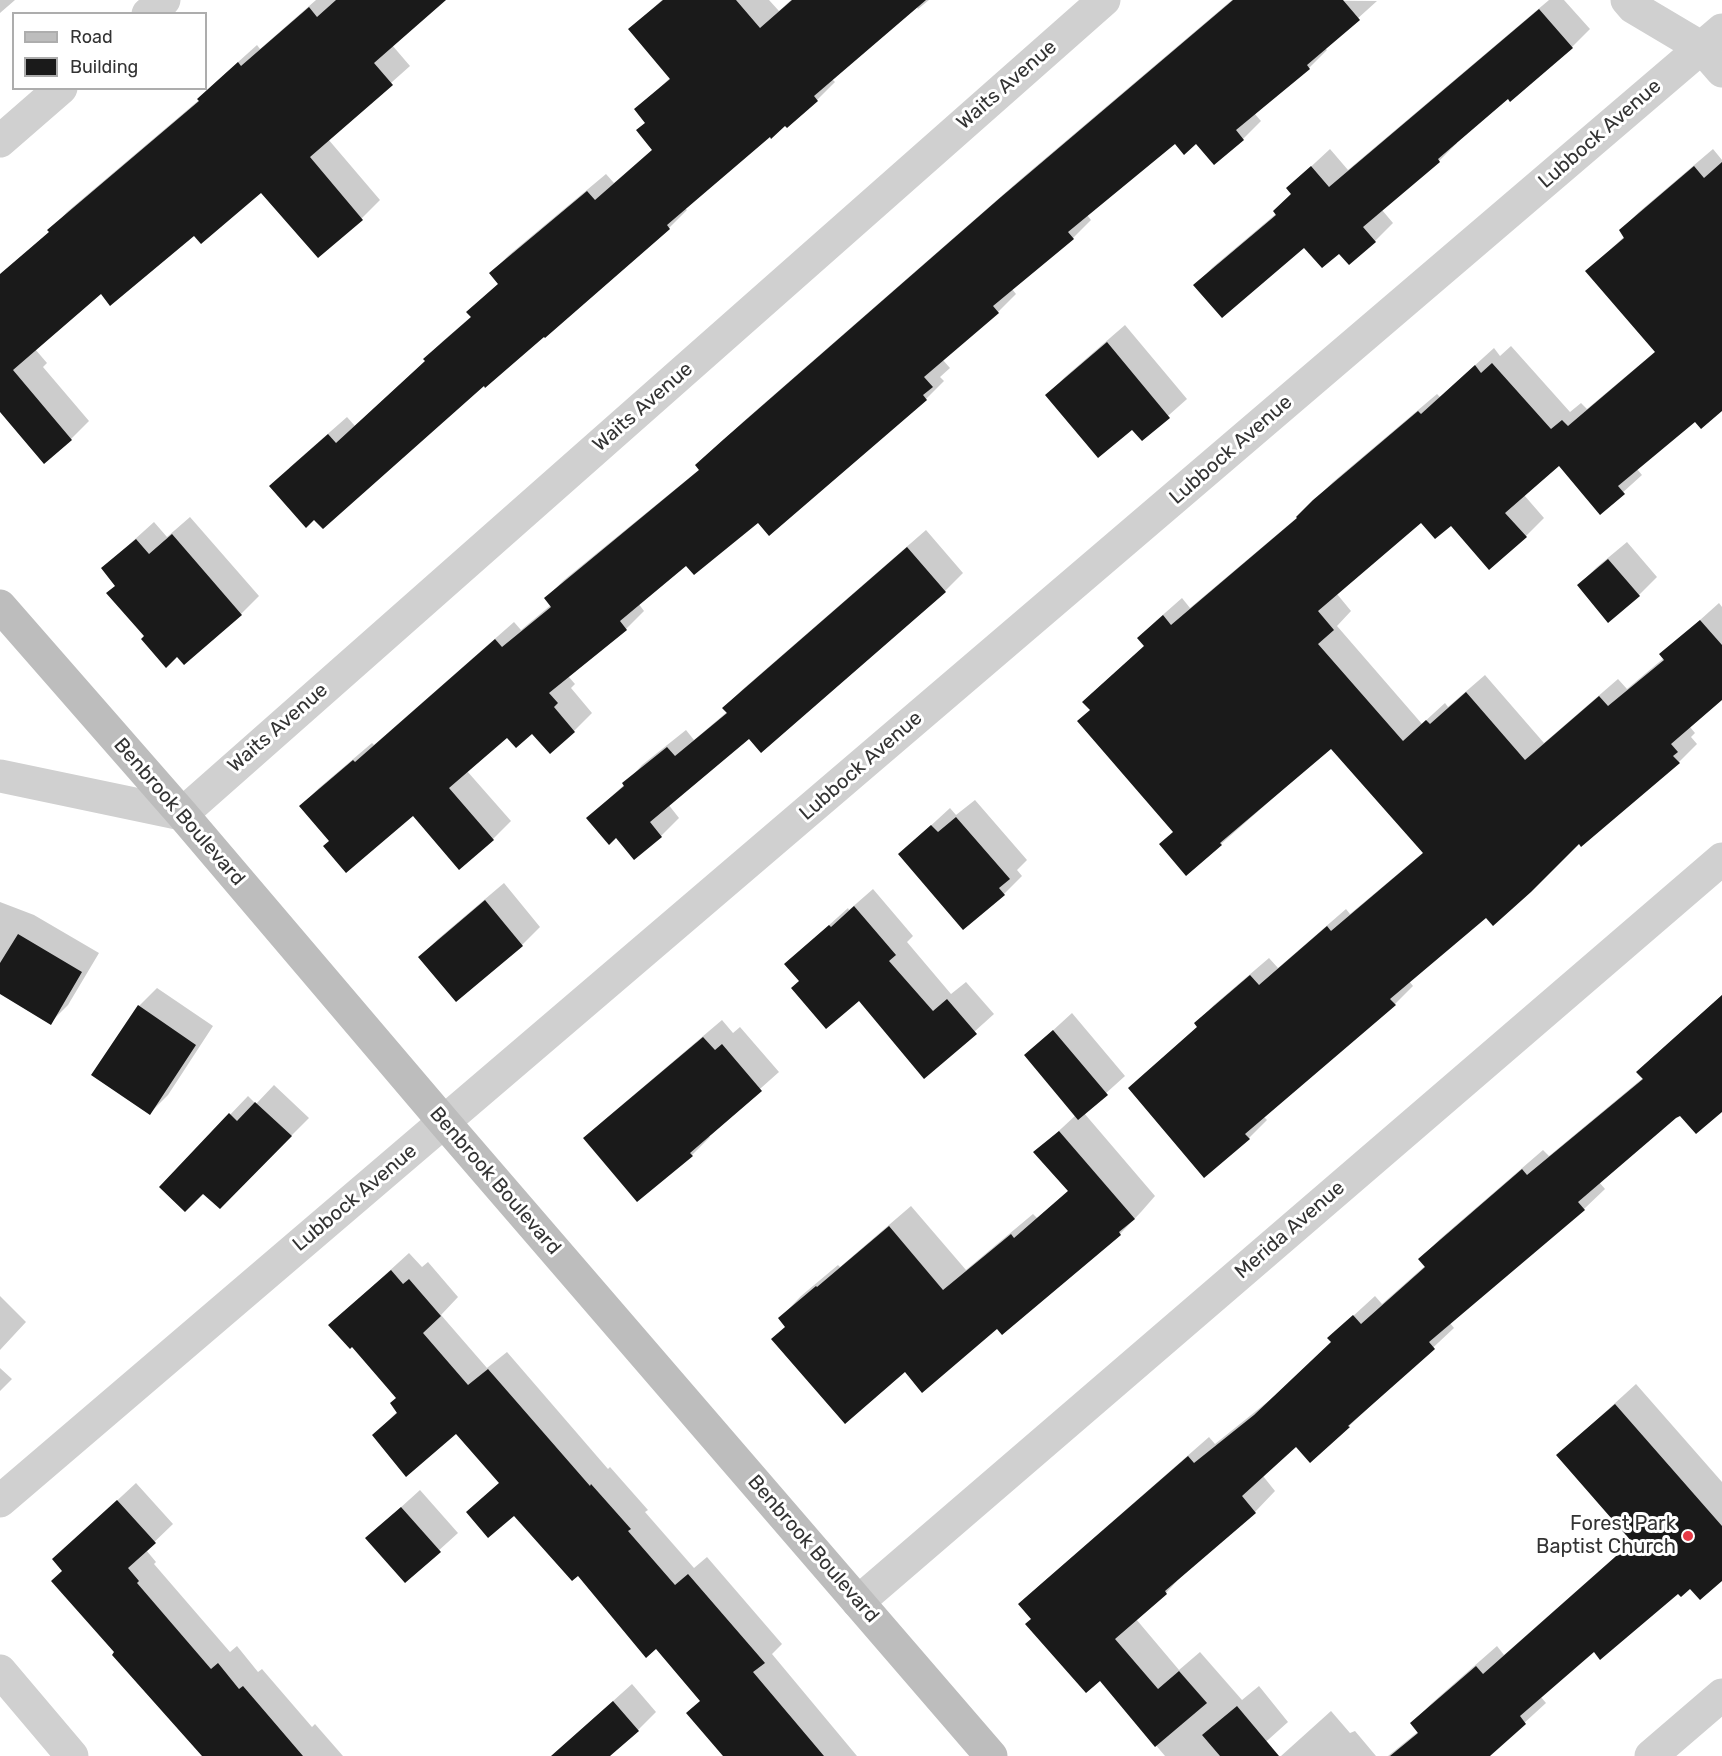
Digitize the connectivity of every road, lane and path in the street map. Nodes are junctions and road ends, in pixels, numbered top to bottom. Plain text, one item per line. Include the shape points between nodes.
1 (164, 0) edge
2 (1104, 0) edge
3 (1627, 0) edge
4 (150, 12) edge
5 (1715, 49) edge
6 (59, 90) edge
7 (0, 141) edge
8 (0, 606) edge
9 (0, 776) edge
10 (182, 814) junction
11 (1722, 859) edge
12 (444, 1122) junction
13 (0, 1501) edge
14 (858, 1602) junction
15 (0, 1671) edge
16 (1722, 1695) edge
17 (72, 1756) edge
18 (991, 1756) edge
19 (1651, 1756) edge

1 - 4 street
2 - 10 street, Waits Avenue
3 - 5 street via 1633,7
5 - 12 street, Lubbock Avenue
6 - 7 street
8 - 10 street, Benbrook Boulevard
9 - 10 street
10 - 12 street, Benbrook Boulevard
11 - 14 street, Merida Avenue
12 - 13 street, Lubbock Avenue
12 - 14 street, Benbrook Boulevard
14 - 18 street, Benbrook Boulevard
15 - 17 street
16 - 19 street

